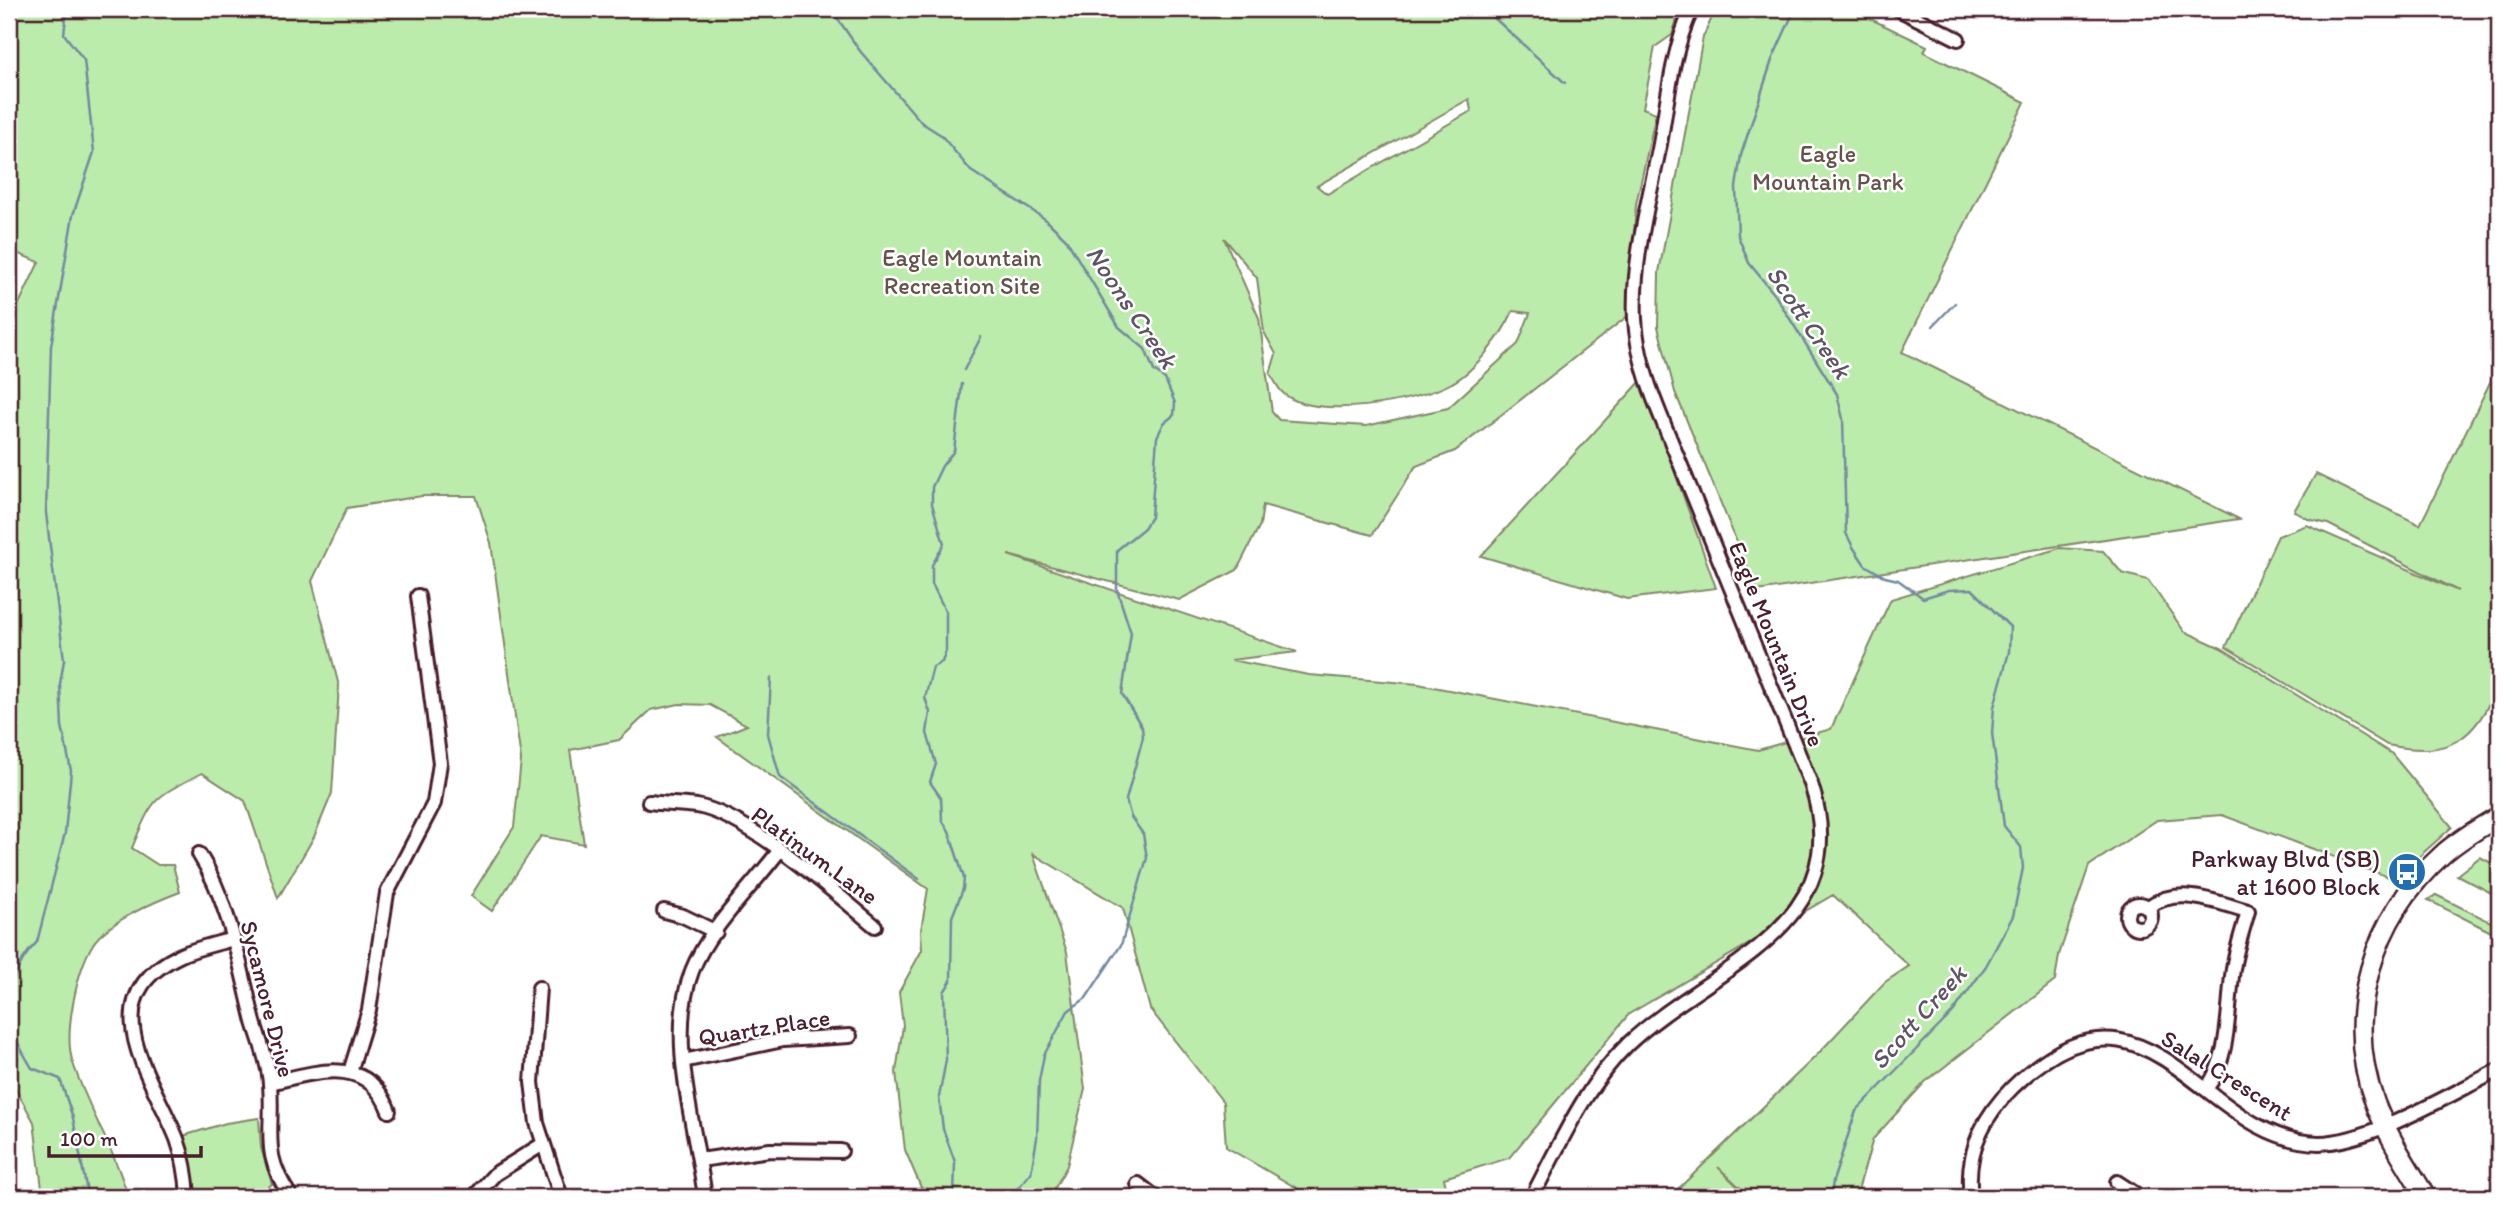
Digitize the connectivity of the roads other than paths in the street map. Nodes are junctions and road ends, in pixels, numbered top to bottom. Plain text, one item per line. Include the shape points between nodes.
1 (1692, 9) edge
2 (1898, 9) edge
3 (1958, 39) dead end
4 (418, 596) dead end
5 (649, 802) dead end
6 (2499, 816) edge
7 (779, 851) junction
8 (199, 854) dead end
9 (2148, 907) dead end
10 (664, 911) dead end
11 (875, 926) dead end
12 (716, 932) junction
13 (233, 939) junction
14 (539, 988) dead end
15 (850, 1036) dead end
16 (683, 1061) junction
17 (2499, 1070) edge
18 (350, 1072) junction
19 (270, 1083) junction
20 (2206, 1089) junction
21 (388, 1111) dead end
22 (2385, 1125) junction
23 (543, 1144) junction
24 (841, 1151) dead end
25 (700, 1160) junction
26 (2118, 1182) dead end
27 (1138, 1184) dead end
28 (188, 1197) edge
29 (291, 1197) edge
30 (474, 1197) edge
31 (561, 1197) edge
32 (705, 1197) edge
33 (1155, 1197) edge
34 (1532, 1197) edge
35 (1971, 1197) edge
36 (2140, 1197) edge
37 (2426, 1197) edge

1 - 34 street, Eagle Mountain Drive via 1675,63 1641,247 1635,293 1637,337 1659,412 1811,784 1819,817 1819,849 1807,892 1781,929 1645,1030 1608,1067 1583,1101
2 - 3 street
4 - 18 street via 440,777 429,814 387,893 370,1002
5 - 7 street, Platinum Lane via 698,806 732,820
6 - 22 street via 2449,848 2418,878 2393,913 2376,949 2364,996 2362,1043 2371,1089
7 - 11 street, Platinum Lane
7 - 12 street
8 - 13 street, Sycamore Drive via 210,872
9 - 20 street via 2161,898 2185,895 2248,911 2234,965 2220,1065
10 - 12 street
12 - 16 street via 692,970 680,1015
13 - 19 street, Sycamore Drive
13 - 28 street via 182,955 160,968 135,1004 131,1029 136,1053 178,1141
14 - 23 street via 532,1082
15 - 16 street, Quartz Place via 783,1040
16 - 25 street
17 - 22 street, Salal Crescent
18 - 19 street via 324,1070
18 - 21 street via 382,1093
19 - 29 street, Sycamore Drive via 269,1144
20 - 22 street, Salal Crescent via 2263,1127 2299,1141 2340,1141
20 - 35 street, Salal Crescent via 2160,1054 2131,1044 2097,1042 2059,1052 2027,1074 1984,1121 1972,1154
22 - 37 street
23 - 30 street via 495,1174
23 - 31 street
24 - 25 street via 770,1150
25 - 32 street
26 - 36 street
27 - 33 street

